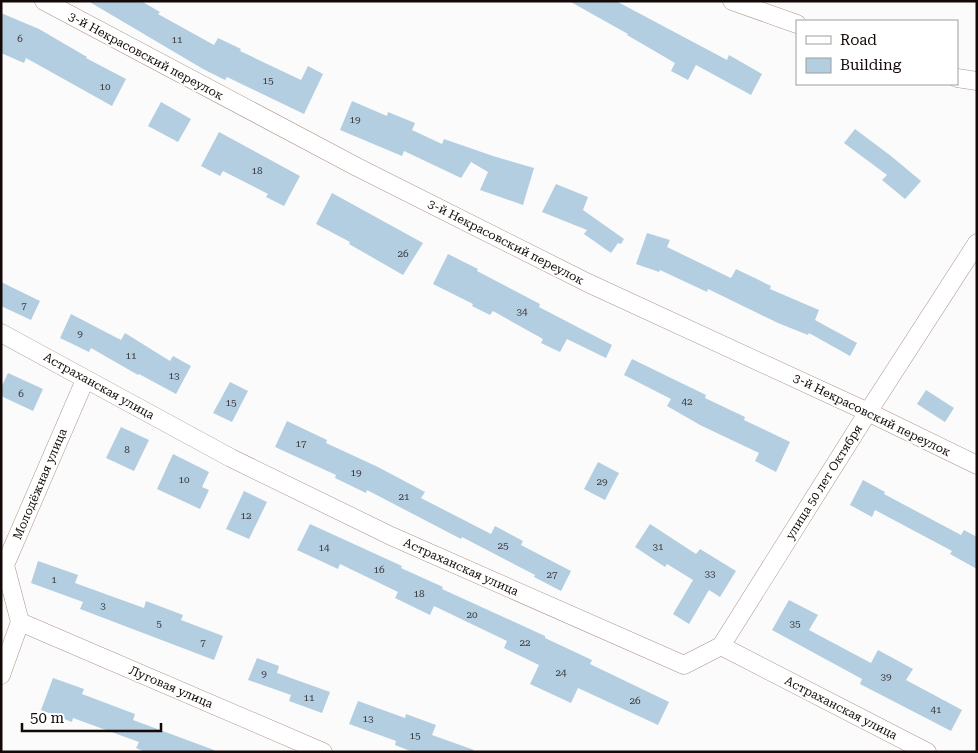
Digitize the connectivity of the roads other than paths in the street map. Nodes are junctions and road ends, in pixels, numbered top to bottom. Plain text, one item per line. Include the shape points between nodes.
1 (44, 1) edge
2 (732, 1) edge
3 (796, 24) edge
4 (958, 78) edge
5 (977, 81) edge
6 (977, 243) edge
7 (1, 333) edge
8 (85, 380) junction
9 (868, 412) junction
10 (977, 465) edge
11 (20, 622) junction
12 (721, 646) junction
13 (1, 675) edge
14 (323, 752) edge
15 (927, 752) edge

1 - 9 street, 3-й Некрасовский переулок via 357,167 579,278
2 - 3 street
4 - 5 street
6 - 9 street, улица 50 лет Октября
7 - 8 street, Астраханская улица
8 - 11 street, Молодёжная улица via 5,565
8 - 12 street, Астраханская улица via 231,458 391,536 684,665
9 - 10 street, 3-й Некрасовский переулок
9 - 12 street, улица 50 лет Октября
11 - 13 street
11 - 14 street, Луговая улица
12 - 15 street, Астраханская улица

